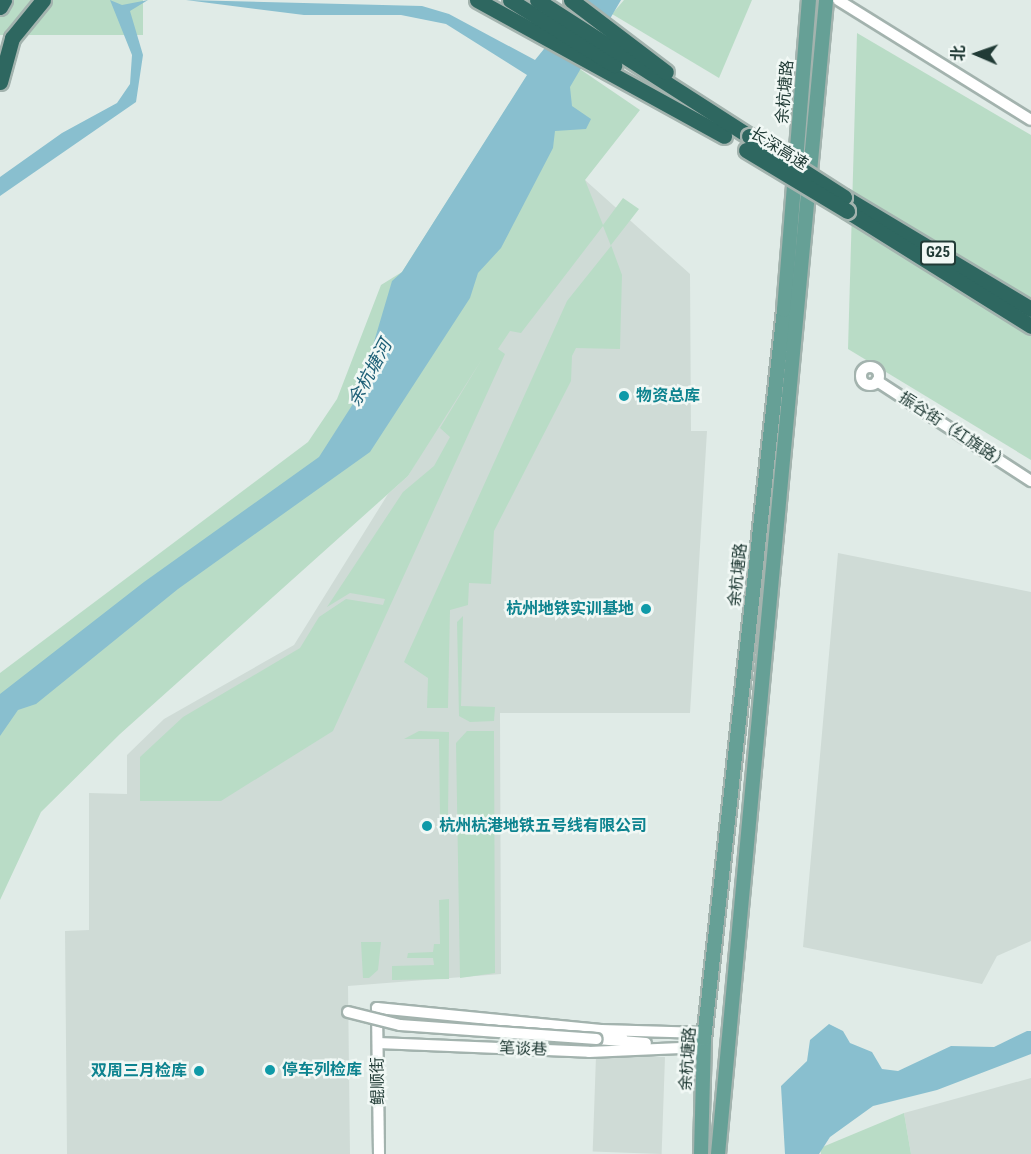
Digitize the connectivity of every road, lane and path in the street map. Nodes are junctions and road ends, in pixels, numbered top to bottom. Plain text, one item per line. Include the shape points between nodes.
1 (4, 0) edge
2 (43, 0) edge
3 (477, 0) edge
4 (510, 0) edge
5 (571, 0) edge
6 (809, 0) edge
7 (826, 0) edge
8 (838, 0) edge
9 (0, 7) edge
10 (542, 9) edge
11 (0, 82) edge
12 (1031, 120) edge
13 (729, 131) junction
14 (846, 204) junction
15 (1031, 309) edge
16 (1031, 326) edge
17 (877, 381) dead end
18 (1031, 481) edge
19 (377, 1008) joint
20 (348, 1012) dead end
21 (705, 1033) junction
22 (661, 1034) junction
23 (597, 1039) junction
24 (378, 1043) junction
25 (668, 1046) junction
26 (704, 1047) junction
27 (379, 1154) edge
28 (701, 1154) edge
29 (718, 1154) edge

1 - 9 highway
2 - 11 highway via 12,38
3 - 13 highway
4 - 10 highway, 长深高速 / G25
5 - 13 highway
6 - 21 main road, 余杭塘路 via 784,310
7 - 29 main road, 余杭塘路
8 - 12 street
10 - 13 highway, 长深高速 / G25
13 - 14 highway, 长深高速 / G25, bridge
14 - 15 highway, 长深高速 / G25
14 - 16 highway, 长深高速 / G25
17 - 18 street, 振谷街（红旗路）
19 - 22 street, 笔谈巷
19 - 24 street, 鲲顺街
20 - 23 street, 笔谈巷, bridge via 400,1024
21 - 22 street, 笔谈巷
21 - 26 main road, 余杭塘路
22 - 23 street, 笔谈巷
23 - 25 street, 笔谈巷
24 - 25 street, 笔谈巷 via 589,1052
24 - 27 street, 鲲顺街
25 - 26 street, 笔谈巷
26 - 28 main road, 余杭塘路

